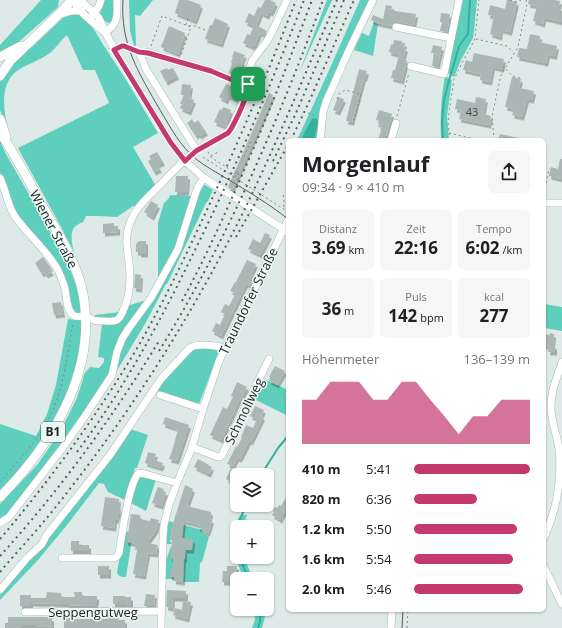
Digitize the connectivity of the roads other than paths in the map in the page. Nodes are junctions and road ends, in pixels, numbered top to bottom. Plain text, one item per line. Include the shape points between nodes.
1 (73, 0) edge
2 (80, 0) edge
3 (86, 0) edge
4 (101, 0) edge
5 (117, 0) edge
6 (287, 0) edge
7 (373, 0) edge
8 (459, 0) edge
9 (82, 11) junction
10 (91, 13) junction
11 (58, 15) junction
12 (396, 27) dead end
13 (105, 32) junction
14 (37, 36) junction
15 (451, 38) junction
16 (16, 49) junction
17 (114, 50) junction
18 (139, 52) junction
19 (0, 58) edge
20 (0, 61) edge
21 (10, 61) junction
22 (411, 66) road end
23 (0, 69) edge
24 (0, 76) edge
25 (248, 84) junction
26 (396, 123) road end
27 (0, 124) edge
28 (320, 138) edge
29 (392, 138) edge
30 (197, 150) junction
31 (185, 161) junction
32 (0, 178) edge
33 (204, 178) junction
34 (546, 203) edge
35 (562, 203) edge
36 (286, 231) edge
37 (85, 316) junction
38 (225, 348) junction
39 (269, 359) dead end
40 (562, 362) edge
41 (160, 395) dead end
42 (203, 409) junction
43 (192, 447) junction
44 (177, 483) junction
45 (0, 497) edge
46 (0, 523) edge
47 (546, 533) edge
48 (62, 558) dead end
49 (546, 571) edge
50 (0, 590) edge
51 (562, 604) edge
52 (161, 611) junction
53 (26, 612) dead end
54 (392, 612) edge
55 (160, 628) edge
56 (391, 628) edge

1 - 9 street
1 - 11 main road
2 - 10 street
3 - 10 street
4 - 10 street via 99,6
5 - 13 street via 115,22 111,29
6 - 25 street via 267,41 252,61
7 - 28 street via 326,102
8 - 15 street
9 - 10 street
9 - 11 street
10 - 13 street via 101,23
11 - 14 main road
12 - 15 street
13 - 17 street
14 - 16 main road
14 - 21 main road
15 - 22 street via 444,74
16 - 19 main road
16 - 20 main road
17 - 18 street via 124,46
17 - 31 street via 171,143
18 - 25 street
18 - 30 street via 146,69
21 - 23 main road
21 - 24 main road
25 - 30 street via 228,133
26 - 29 street
27 - 37 main road, Wiener Straße / B1 via 8,144 71,258 81,285
30 - 31 street
31 - 33 street
31 - 37 street via 140,204 132,218 126,239 129,287 122,315 114,322 93,320
32 - 37 street, Wiener Straße via 13,213 56,267 64,285 70,312 77,317
33 - 36 street
33 - 46 street via 196,192 178,249 151,298 125,334 117,352 112,374 61,450 9,518
34 - 35 street
36 - 38 street, Traundorfer Straße
37 - 45 main road, B1 via 83,354 73,390 60,419 31,463
38 - 42 street, Traundorfer Straße
38 - 50 street via 196,345 191,347 161,378 78,498 42,544
39 - 43 street, Schmollweg via 222,455 218,457
40 - 47 street via 554,384 551,408 559,449 560,484
41 - 42 street
42 - 43 street, Traundorfer Straße
43 - 44 street, Traundorfer Straße
44 - 48 street via 145,474 137,476 128,500 119,553 115,558
44 - 52 street, Traundorfer Straße via 164,525
49 - 51 street
52 - 53 street, Seppengutweg
52 - 55 street, Traundorfer Straße
54 - 56 street

